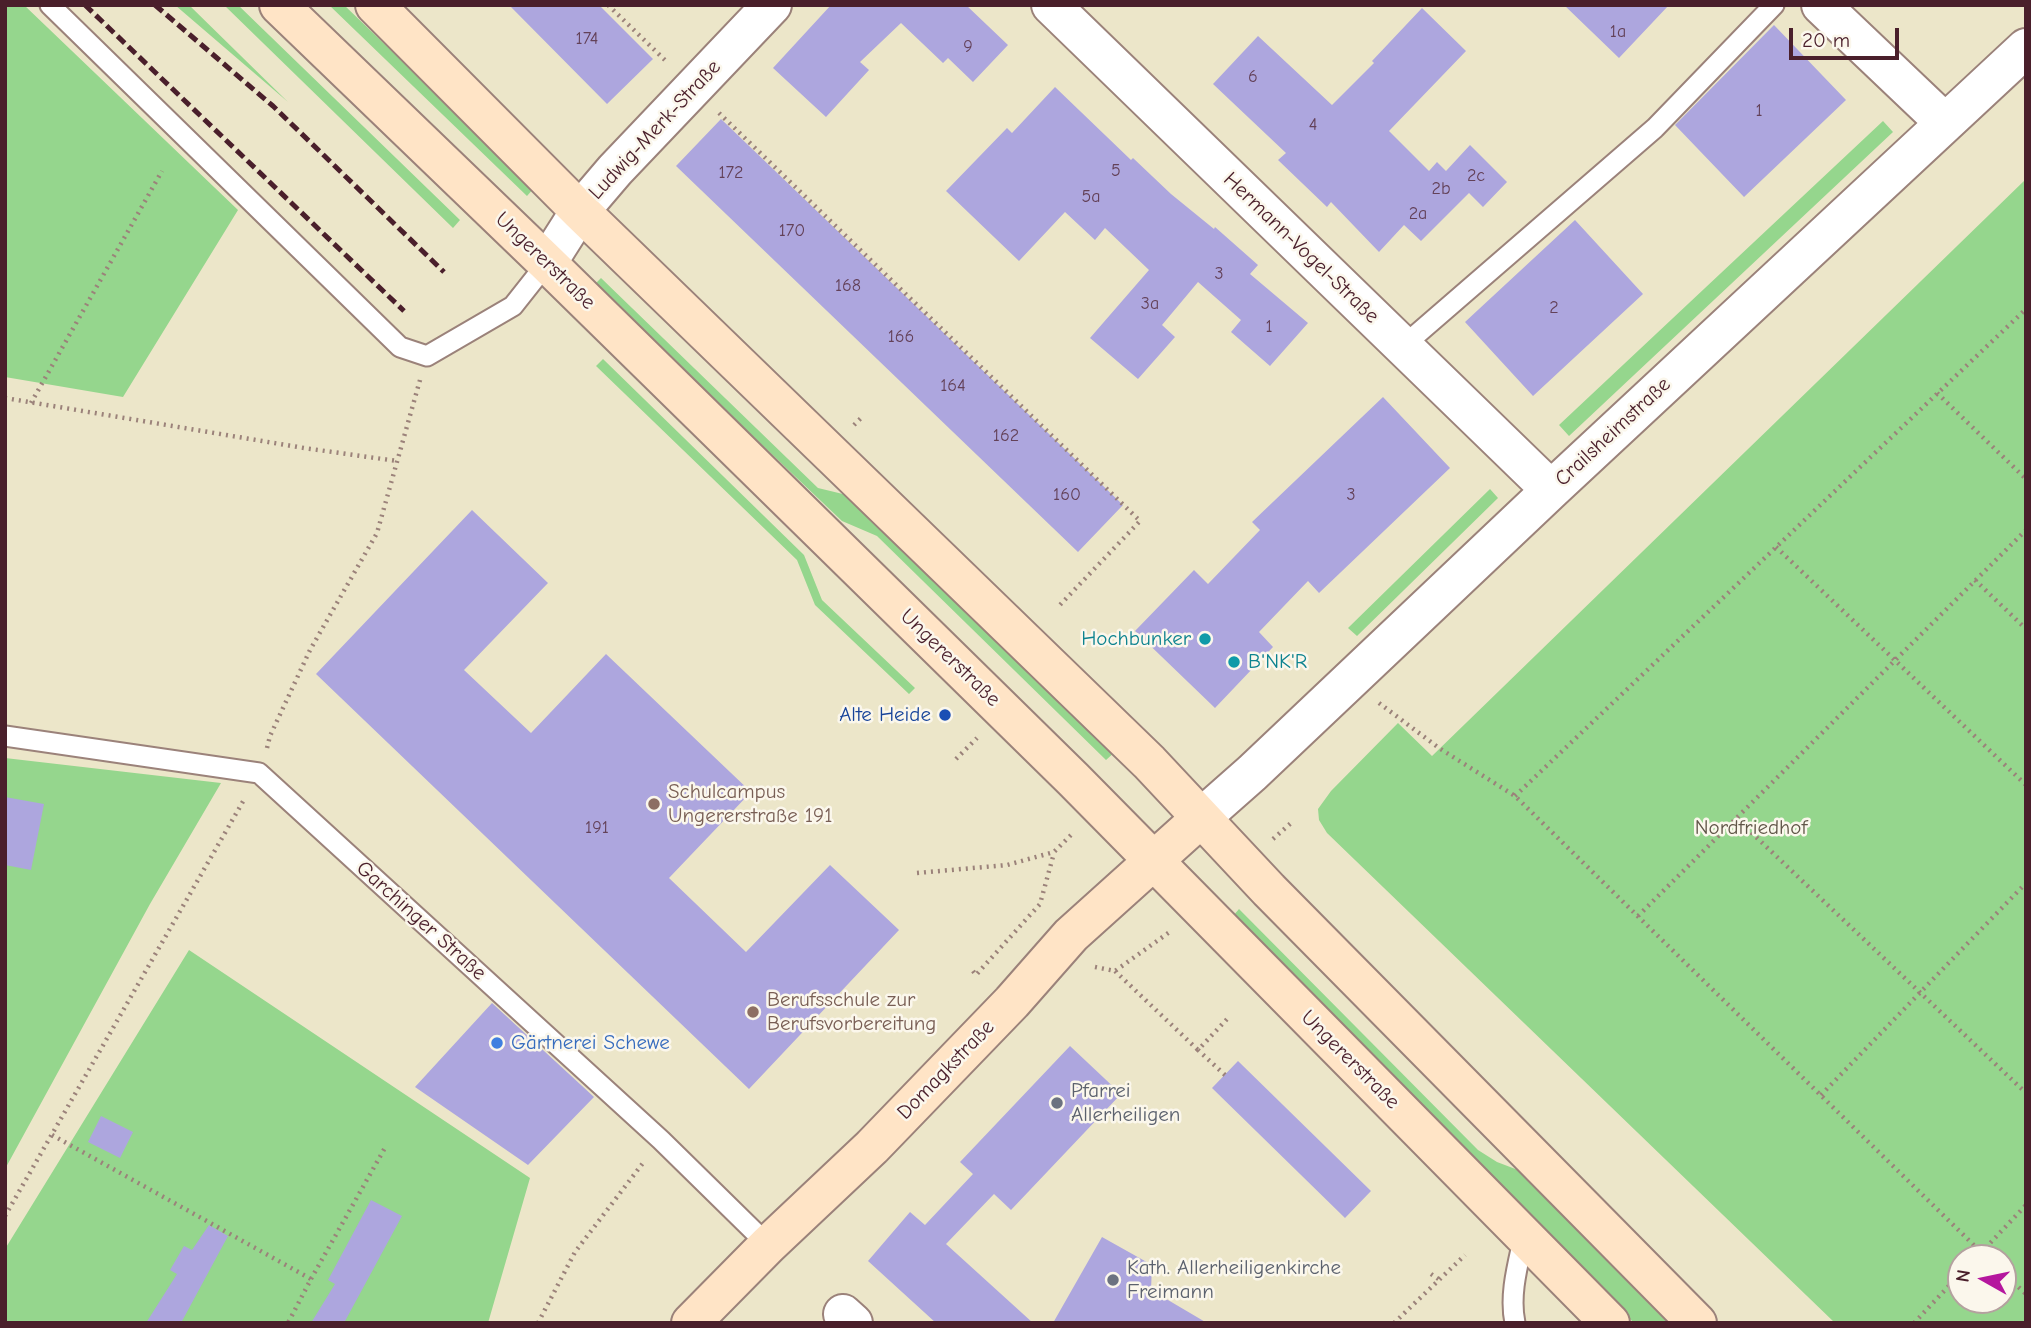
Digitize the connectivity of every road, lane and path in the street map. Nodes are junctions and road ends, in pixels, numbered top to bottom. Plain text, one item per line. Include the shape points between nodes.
1 (50, 5) edge
2 (279, 5) edge
3 (375, 5) edge
4 (608, 5) edge
5 (772, 5) edge
6 (1051, 5) edge
7 (1774, 5) edge
8 (1821, 5) edge
9 (2026, 48) edge
10 (693, 88) junction
11 (1945, 124) junction
12 (162, 171) dead end
13 (580, 211) junction
14 (547, 263) junction
15 (2026, 309) edge
16 (1402, 347) junction
17 (427, 356) junction
18 (1937, 393) junction
19 (5, 398) edge
20 (31, 402) junction
21 (397, 461) junction
22 (2026, 479) edge
23 (1551, 490) junction
24 (2026, 530) edge
25 (1776, 547) junction
26 (1975, 580) junction
27 (1058, 607) dead end
28 (2026, 629) edge
29 (1895, 660) junction
30 (1352, 677) junction
31 (981, 735) dead end
32 (5, 736) edge
33 (956, 759) dead end
34 (259, 773) junction
35 (2026, 785) edge
36 (1515, 796) junction
37 (1736, 817) junction
38 (1201, 818) junction
39 (1155, 861) junction
40 (917, 873) dead end
41 (2026, 883) edge
42 (1638, 916) junction
43 (1151, 946) dead end
44 (1101, 967) dead end
45 (1115, 971) junction
46 (974, 973) dead end
47 (1920, 992) junction
48 (1228, 1018) dead end
49 (1198, 1049) junction
50 (1225, 1075) dead end
51 (2026, 1093) edge
52 (1821, 1096) junction
53 (52, 1135) junction
54 (661, 1140) junction
55 (386, 1146) dead end
56 (2026, 1205) edge
57 (5, 1216) edge
58 (1524, 1236) junction
59 (1973, 1244) edge
60 (1989, 1244) edge
61 (768, 1245) junction
62 (1465, 1255) dead end
63 (1431, 1274) dead end
64 (312, 1279) junction
65 (1440, 1280) junction
66 (1947, 1288) edge
67 (288, 1323) edge
68 (538, 1323) edge
69 (691, 1323) edge
70 (1394, 1323) edge
71 (1515, 1323) edge
72 (1609, 1323) edge
73 (1697, 1323) edge
74 (1914, 1323) edge

1 - 17 lane via 400,347
2 - 14 main road, Ungererstraße
3 - 13 main road
4 - 10 path
5 - 10 street, Ludwig-Merk-Straße
6 - 16 street, Hermann-Vogel-Straße
7 - 16 lane via 1655,128
8 - 11 street
9 - 11 street, Crailsheimstraße
10 - 13 street, Ludwig-Merk-Straße
10 - 27 path via 1140,520
11 - 23 street, Crailsheimstraße
12 - 20 path
13 - 14 street, Ludwig-Merk-Straße
13 - 38 main road
14 - 17 lane via 513,306
14 - 39 main road, Ungererstraße
15 - 18 path
16 - 23 street, Hermann-Vogel-Straße
17 - 21 path
18 - 22 path
18 - 25 path
19 - 20 path
20 - 21 path
21 - 34 path via 377,533 310,650 270,736
23 - 30 street, Crailsheimstraße
24 - 26 path
25 - 29 path
25 - 36 path
26 - 28 path
26 - 29 path
29 - 35 path
29 - 37 path
30 - 36 path via 1429,741
30 - 38 street, Crailsheimstraße
31 - 33 path
32 - 34 lane
34 - 53 path
34 - 54 lane, Garchinger Straße
36 - 42 path
37 - 42 path
37 - 47 path
38 - 39 main road, Domagkstraße
38 - 73 main road
39 - 58 main road, Ungererstraße
39 - 61 main road, Domagkstraße via 1071,935 872,1147
40 - 46 path via 1007,864 1054,852 1040,904
41 - 47 path
42 - 52 path
43 - 45 path
44 - 45 path
45 - 49 path
47 - 51 path
47 - 52 path
48 - 49 path
49 - 50 path
52 - 59 path
53 - 57 path
53 - 64 path
54 - 61 lane, Garchinger Straße
54 - 68 path via 575,1252
55 - 64 path
56 - 60 path
58 - 71 lane via 1515,1278
58 - 72 main road, Ungererstraße
61 - 69 main road, Domagkstraße
62 - 65 path
63 - 65 path
64 - 67 path
65 - 70 path
66 - 74 path

